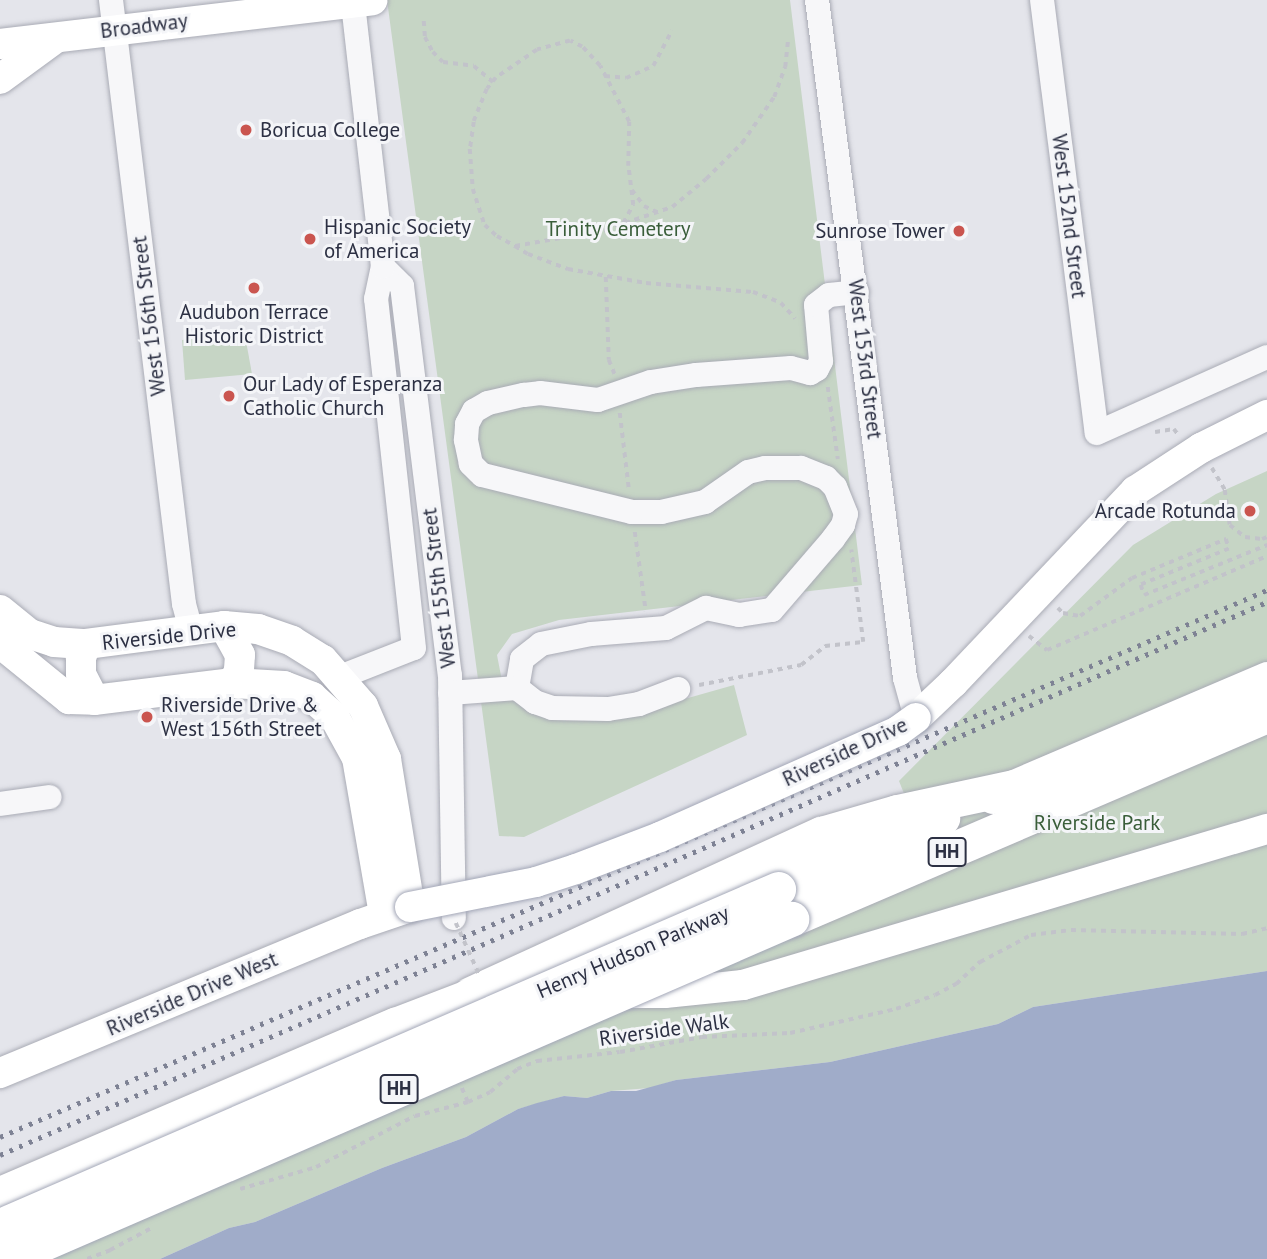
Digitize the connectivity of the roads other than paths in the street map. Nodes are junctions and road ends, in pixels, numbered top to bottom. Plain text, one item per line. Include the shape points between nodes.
1 (817, 0) edge
2 (1042, 0) edge
3 (359, 1) edge
4 (113, 14) edge
5 (58, 37) junction
6 (0, 44) edge
7 (0, 79) edge
8 (383, 267) junction
9 (857, 292) junction
10 (1267, 357) edge
11 (1267, 415) edge
12 (0, 610) edge
13 (225, 626) junction
14 (191, 631) junction
15 (0, 643) edge
16 (86, 644) junction
17 (341, 677) junction
18 (1267, 679) edge
19 (233, 683) junction
20 (517, 688) junction
21 (678, 689) road end
22 (450, 693) junction
23 (94, 700) junction
24 (1267, 715) edge
25 (916, 718) junction
26 (1267, 724) edge
27 (1216, 735) junction
28 (1014, 787) junction
29 (50, 797) dead end
30 (0, 804) edge
31 (1267, 829) edge
32 (784, 904) junction
33 (397, 911) junction
34 (454, 918) road end
35 (475, 984) junction
36 (743, 985) junction
37 (430, 1010) junction
38 (0, 1073) edge
39 (0, 1192) edge
40 (0, 1226) edge
41 (7, 1259) edge

1 - 9 street, West 153rd Street
2 - 10 street, West 152nd Street via 1097,433
3 - 4 main road, Broadway
3 - 8 street, West 155th Street
4 - 5 main road, Broadway
4 - 14 street, West 156th Street via 184,604
5 - 6 main road, Broadway
5 - 7 main road
8 - 17 street, West 155th Street via 376,299 414,648
8 - 22 street, West 155th Street via 402,286
9 - 20 street via 829,295 816,305 821,361 810,373 791,368 696,375 651,382 589,401 540,393 488,403 469,417 466,440 471,464 482,475 632,512 661,512 705,502 748,472 801,468 826,478 842,499 846,514 834,539 772,610 739,615 706,608 666,628 590,634 541,644 522,659
9 - 25 street, West 153rd Street via 905,678
11 - 25 main road, Riverside Drive via 1201,448 1135,491 1025,627 975,660
12 - 16 main road, Riverside Drive via 41,639
13 - 14 main road, Riverside Drive
13 - 17 main road, Riverside Drive via 258,629 292,641
13 - 19 main road via 240,655
14 - 16 main road, Riverside Drive
15 - 23 main road via 61,695
16 - 23 main road via 81,674
17 - 33 main road, Riverside Drive via 363,706 386,760 397,814
18 - 28 highway, Henry Hudson Parkway / HH
19 - 23 main road
19 - 33 main road via 298,691 335,718 357,758 368,821
20 - 21 street via 552,708 608,709 639,704
20 - 22 street
22 - 34 street, West 155th Street
24 - 27 highway, Henry Hudson Parkway / HH
25 - 33 main road, Riverside Drive, bridge via 877,740 576,869 536,882
26 - 27 highway
27 - 32 highway, Henry Hudson Parkway / HH
28 - 32 highway, Henry Hudson Parkway / HH
28 - 35 highway via 821,834
29 - 30 street
31 - 36 main road
32 - 40 highway, Henry Hudson Parkway / HH, bridge
32 - 41 highway, Henry Hudson Parkway / HH, bridge
33 - 38 main road, Riverside Drive West
35 - 36 main road via 665,993
35 - 37 main road
36 - 37 main road via 716,998 665,1009 463,1006
37 - 39 main road

